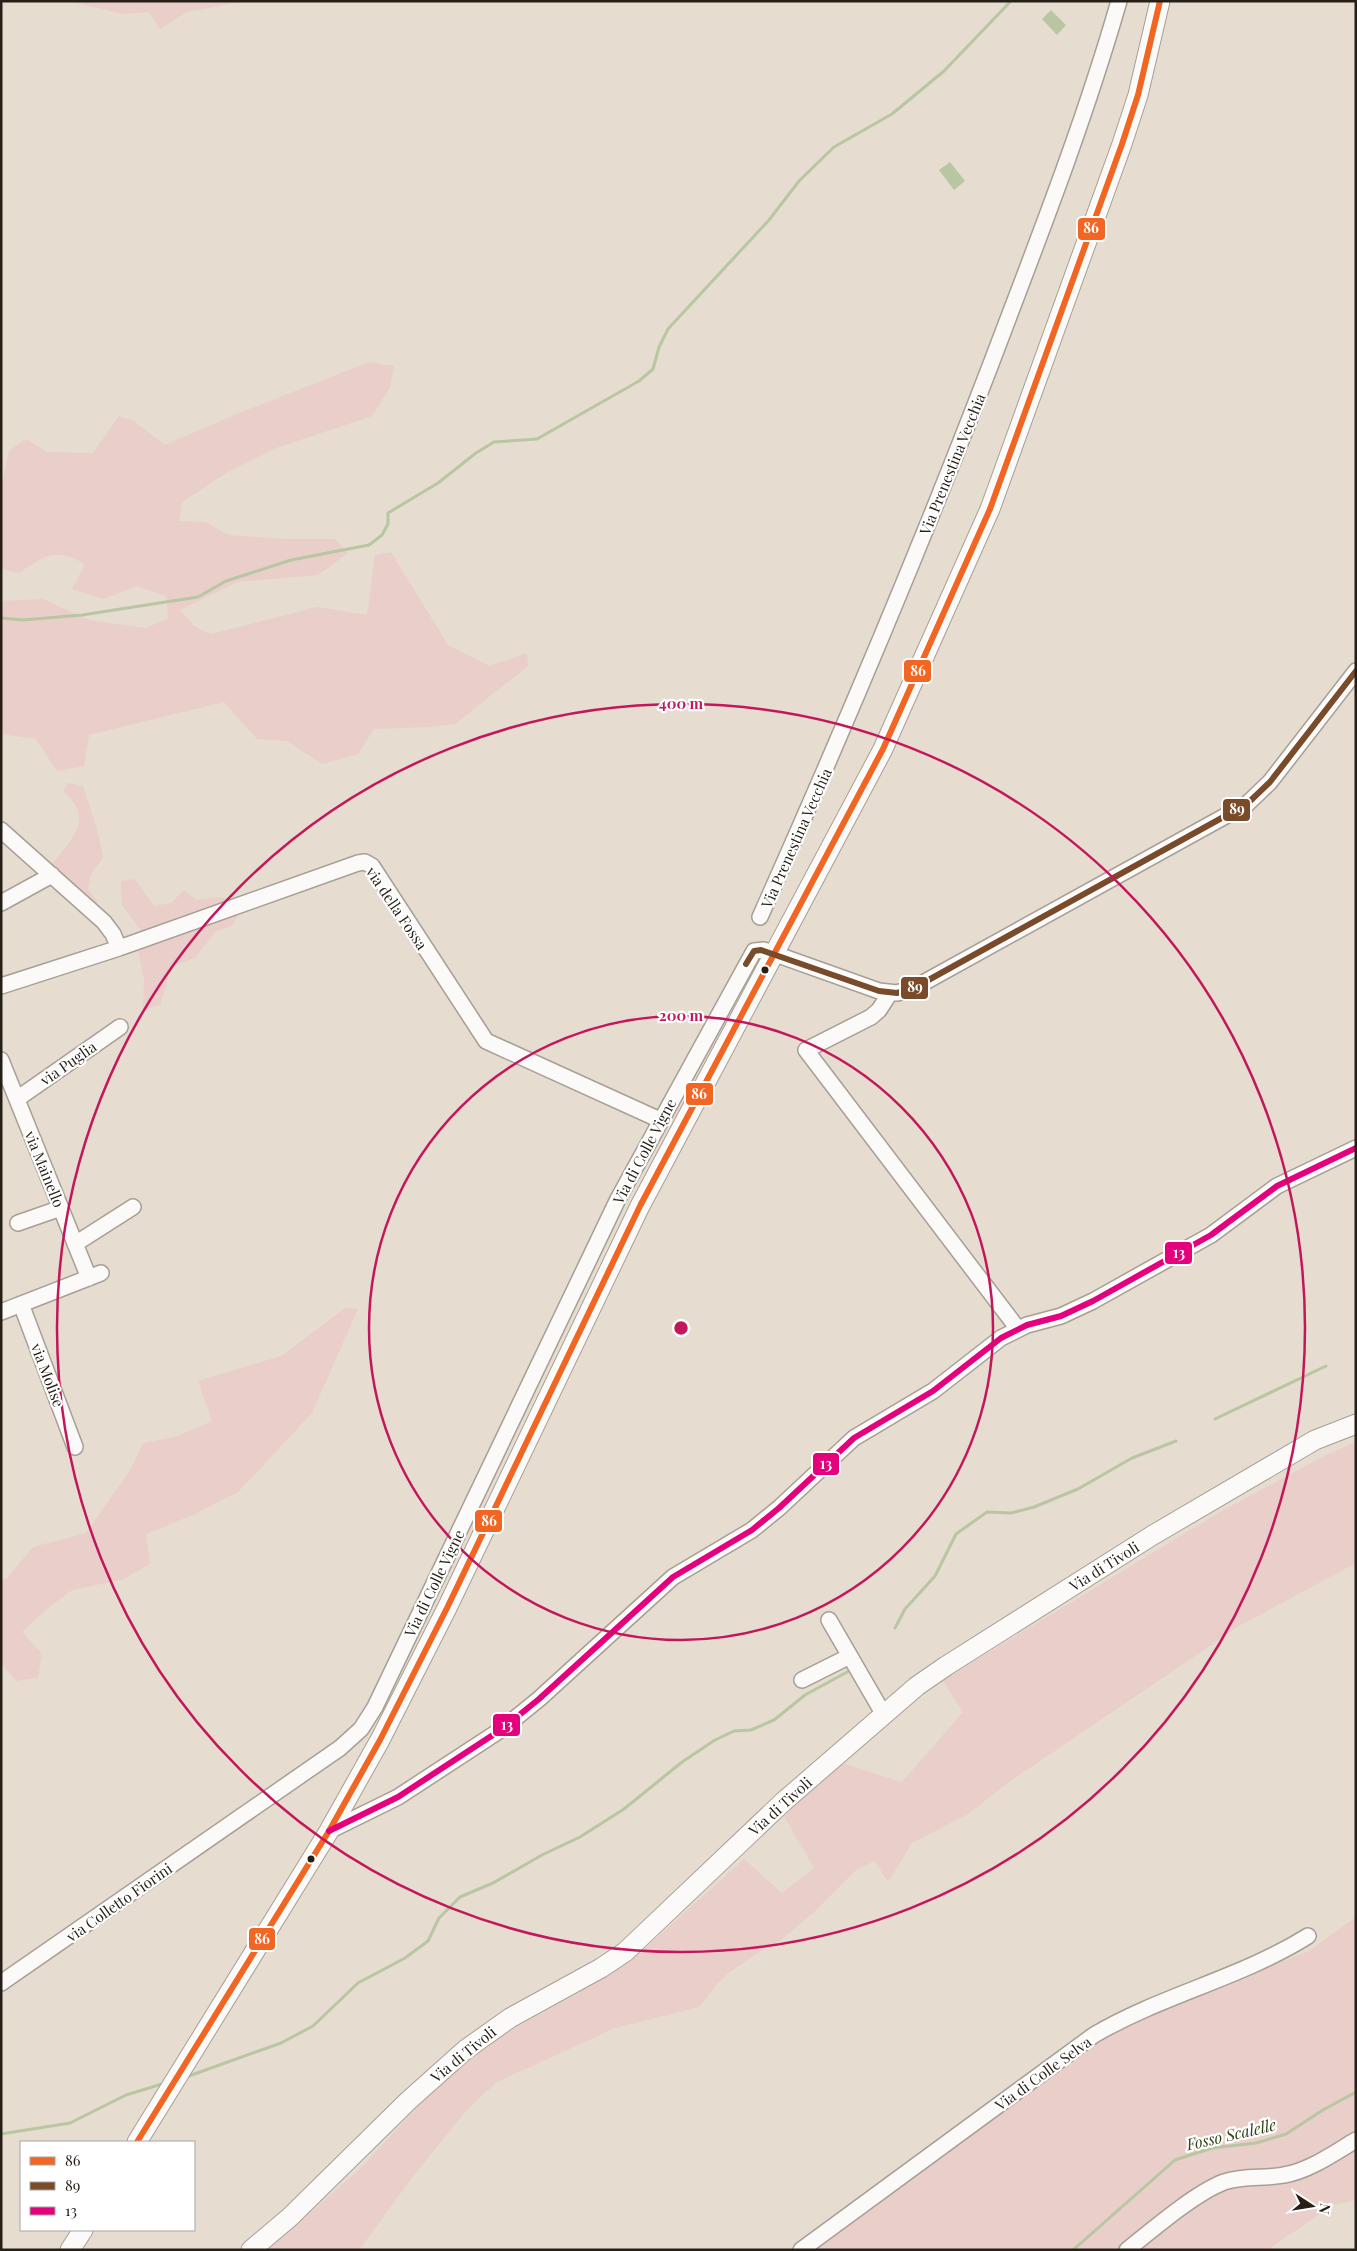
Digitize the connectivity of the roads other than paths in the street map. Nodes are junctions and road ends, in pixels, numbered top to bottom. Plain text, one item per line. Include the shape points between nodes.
1 (1118, 1) edge
2 (1160, 1) edge
3 (1356, 671) edge
4 (1, 830) edge
5 (52, 875) junction
6 (1, 903) edge
7 (760, 917) dead end
8 (119, 948) junction
9 (774, 954) junction
10 (1, 986) edge
11 (890, 993) junction
12 (120, 1027) dead end
13 (2, 1062) edge
14 (17, 1099) junction
15 (660, 1120) junction
16 (1356, 1148) edge
17 (133, 1207) dead end
18 (61, 1208) junction
19 (18, 1223) dead end
20 (75, 1244) junction
21 (21, 1304) junction
22 (1, 1312) edge
23 (1018, 1329) junction
24 (1356, 1424) edge
25 (75, 1447) dead end
26 (829, 1620) dead end
27 (850, 1656) junction
28 (802, 1680) dead end
29 (884, 1715) junction
30 (236, 1820) joint
31 (329, 1831) junction
32 (1308, 1936) dead end
33 (1, 1983) edge
34 (1356, 2140) edge
35 (138, 2141) edge
36 (82, 2231) edge
37 (70, 2250) edge
38 (250, 2250) edge
39 (801, 2250) edge
40 (1127, 2250) edge

1 - 7 street, Via Prenestina Vecchia via 1069,158 955,460 826,770
2 - 9 main road via 1140,86 1122,144 983,526 883,749
3 - 11 street, Via di Colle Vigne via 1270,782 1247,804 914,988
4 - 5 street
5 - 6 street
5 - 8 street via 104,922
8 - 10 street, via della Fossa
8 - 15 street, via della Fossa via 365,862 372,866 486,1041
9 - 11 street, Via di Colle Vigne
9 - 15 street, Via di Colle Vigne via 761,950 752,954
9 - 31 main road via 640,1206 447,1608 380,1740
11 - 23 street via 880,1010 871,1017 806,1050
12 - 14 street, via Puglia
13 - 14 street, via Mainello
14 - 18 street, via Mainello
15 - 30 street, Via di Colle Vigne via 618,1199 370,1715 355,1736 340,1748
16 - 23 street via 1276,1186 1211,1235 1093,1302
17 - 20 street
18 - 19 street
18 - 20 street, via Mainello
20 - 21 street, via Mainello via 94,1275
21 - 22 street, via Mainello
21 - 25 street, via Molise
23 - 31 street via 988,1347 933,1391 854,1438 744,1536 673,1577 502,1729 406,1793
24 - 29 main road, Via di Tivoli via 1315,1440 1153,1535 937,1672
26 - 27 street
27 - 28 street
27 - 29 street
29 - 38 main road, Via di Tivoli via 761,1823 625,1952 518,2013 456,2058 290,2218
30 - 33 street, via Colletto Fiorini
31 - 35 main road
32 - 39 street, Via di Colle Selva via 1268,1958 1134,2014 1094,2035
34 - 40 street via 1287,2175 1238,2178 1216,2185
36 - 37 main road

